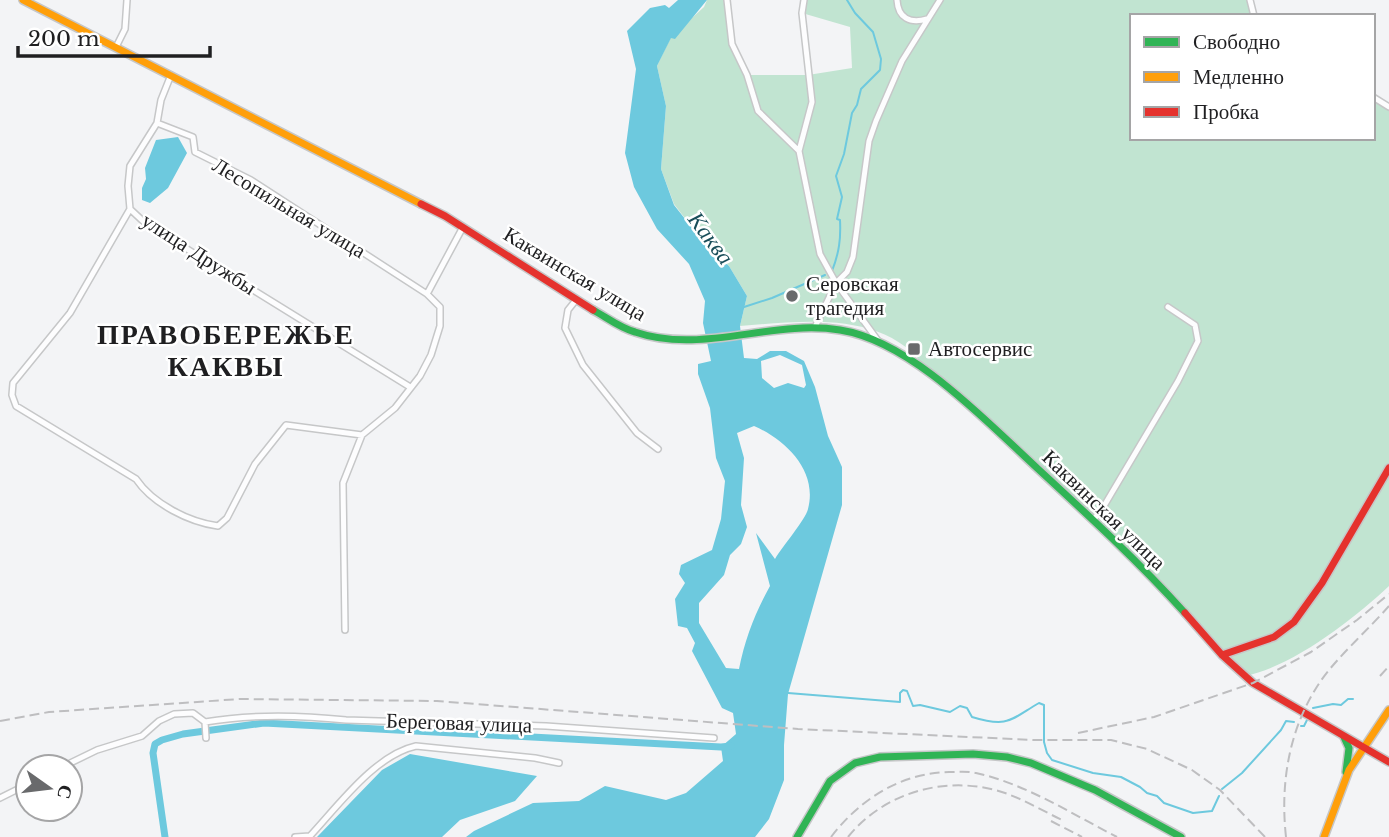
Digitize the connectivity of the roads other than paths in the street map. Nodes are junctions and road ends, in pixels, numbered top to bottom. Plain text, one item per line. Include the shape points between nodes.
1 (23, 0) edge
2 (127, 0) edge
3 (727, 0) edge
4 (804, 0) edge
5 (897, 0) edge
6 (940, 0) edge
7 (927, 19) junction
8 (116, 47) junction
9 (172, 74) junction
10 (157, 123) junction
11 (799, 151) junction
12 (130, 209) junction
13 (463, 227) junction
14 (836, 283) junction
15 (427, 294) junction
16 (576, 300) junction
17 (1168, 307) dead end
18 (815, 327) junction
19 (880, 342) junction
20 (410, 387) junction
21 (362, 436) junction
22 (658, 449) dead end
23 (1389, 468) edge
24 (1093, 520) junction
25 (345, 630) dead end
26 (1222, 655) junction
27 (1389, 710) edge
28 (205, 722) junction
29 (1344, 736) junction
30 (206, 738) dead end
31 (714, 738) dead end
32 (1364, 748) junction
33 (84, 756) edge
34 (1389, 762) edge
35 (559, 763) dead end
36 (1344, 780) junction
37 (310, 836) edge
38 (295, 837) edge
39 (797, 837) edge
40 (1181, 837) edge
41 (1324, 837) edge

1 - 8 main road, Каквинская улица
2 - 8 street via 125,29
3 - 11 street via 732,44 758,111
4 - 11 street via 812,102
5 - 7 street via 906,19 916,23
6 - 7 street
7 - 14 street via 891,85 869,141 853,257 848,272
8 - 9 main road, Каквинская улица
9 - 10 street
9 - 13 main road, Каквинская улица
10 - 12 street via 130,166
10 - 15 street, Лесопильная улица via 193,137 195,152 251,180
11 - 14 street via 820,254
12 - 20 street, улица Дружбы via 145,223
12 - 21 street via 70,313 13,383 16,406 136,479 164,505 218,526 227,518 255,464 286,425
13 - 15 street
13 - 16 main road, Каквинская улица
14 - 18 street
14 - 19 street
15 - 20 street via 440,307 440,327 431,355
16 - 18 main road, Каквинская улица via 633,332 663,339
16 - 22 street via 568,310 565,328 583,365 637,433
17 - 24 street via 1195,325 1198,341
18 - 19 main road, Каквинская улица
19 - 24 main road, Каквинская улица via 962,399
20 - 21 street via 395,408
21 - 25 street via 343,483
23 - 26 main road via 1322,583 1290,626 1271,640
24 - 26 main road, Каквинская улица
26 - 29 main road, Каквинская улица via 1253,683
27 - 32 main road
28 - 30 street
28 - 31 street, Береговая улица via 237,716 313,716
28 - 33 street via 193,713 174,714 142,736
29 - 32 main road, Каквинская улица
29 - 36 main road via 1349,748
32 - 34 main road, Каквинская улица
32 - 36 main road
35 - 37 street via 416,746 401,749 360,781
36 - 41 main road
37 - 38 street
39 - 40 main road via 830,781 855,763 973,754 1031,763 1105,795

